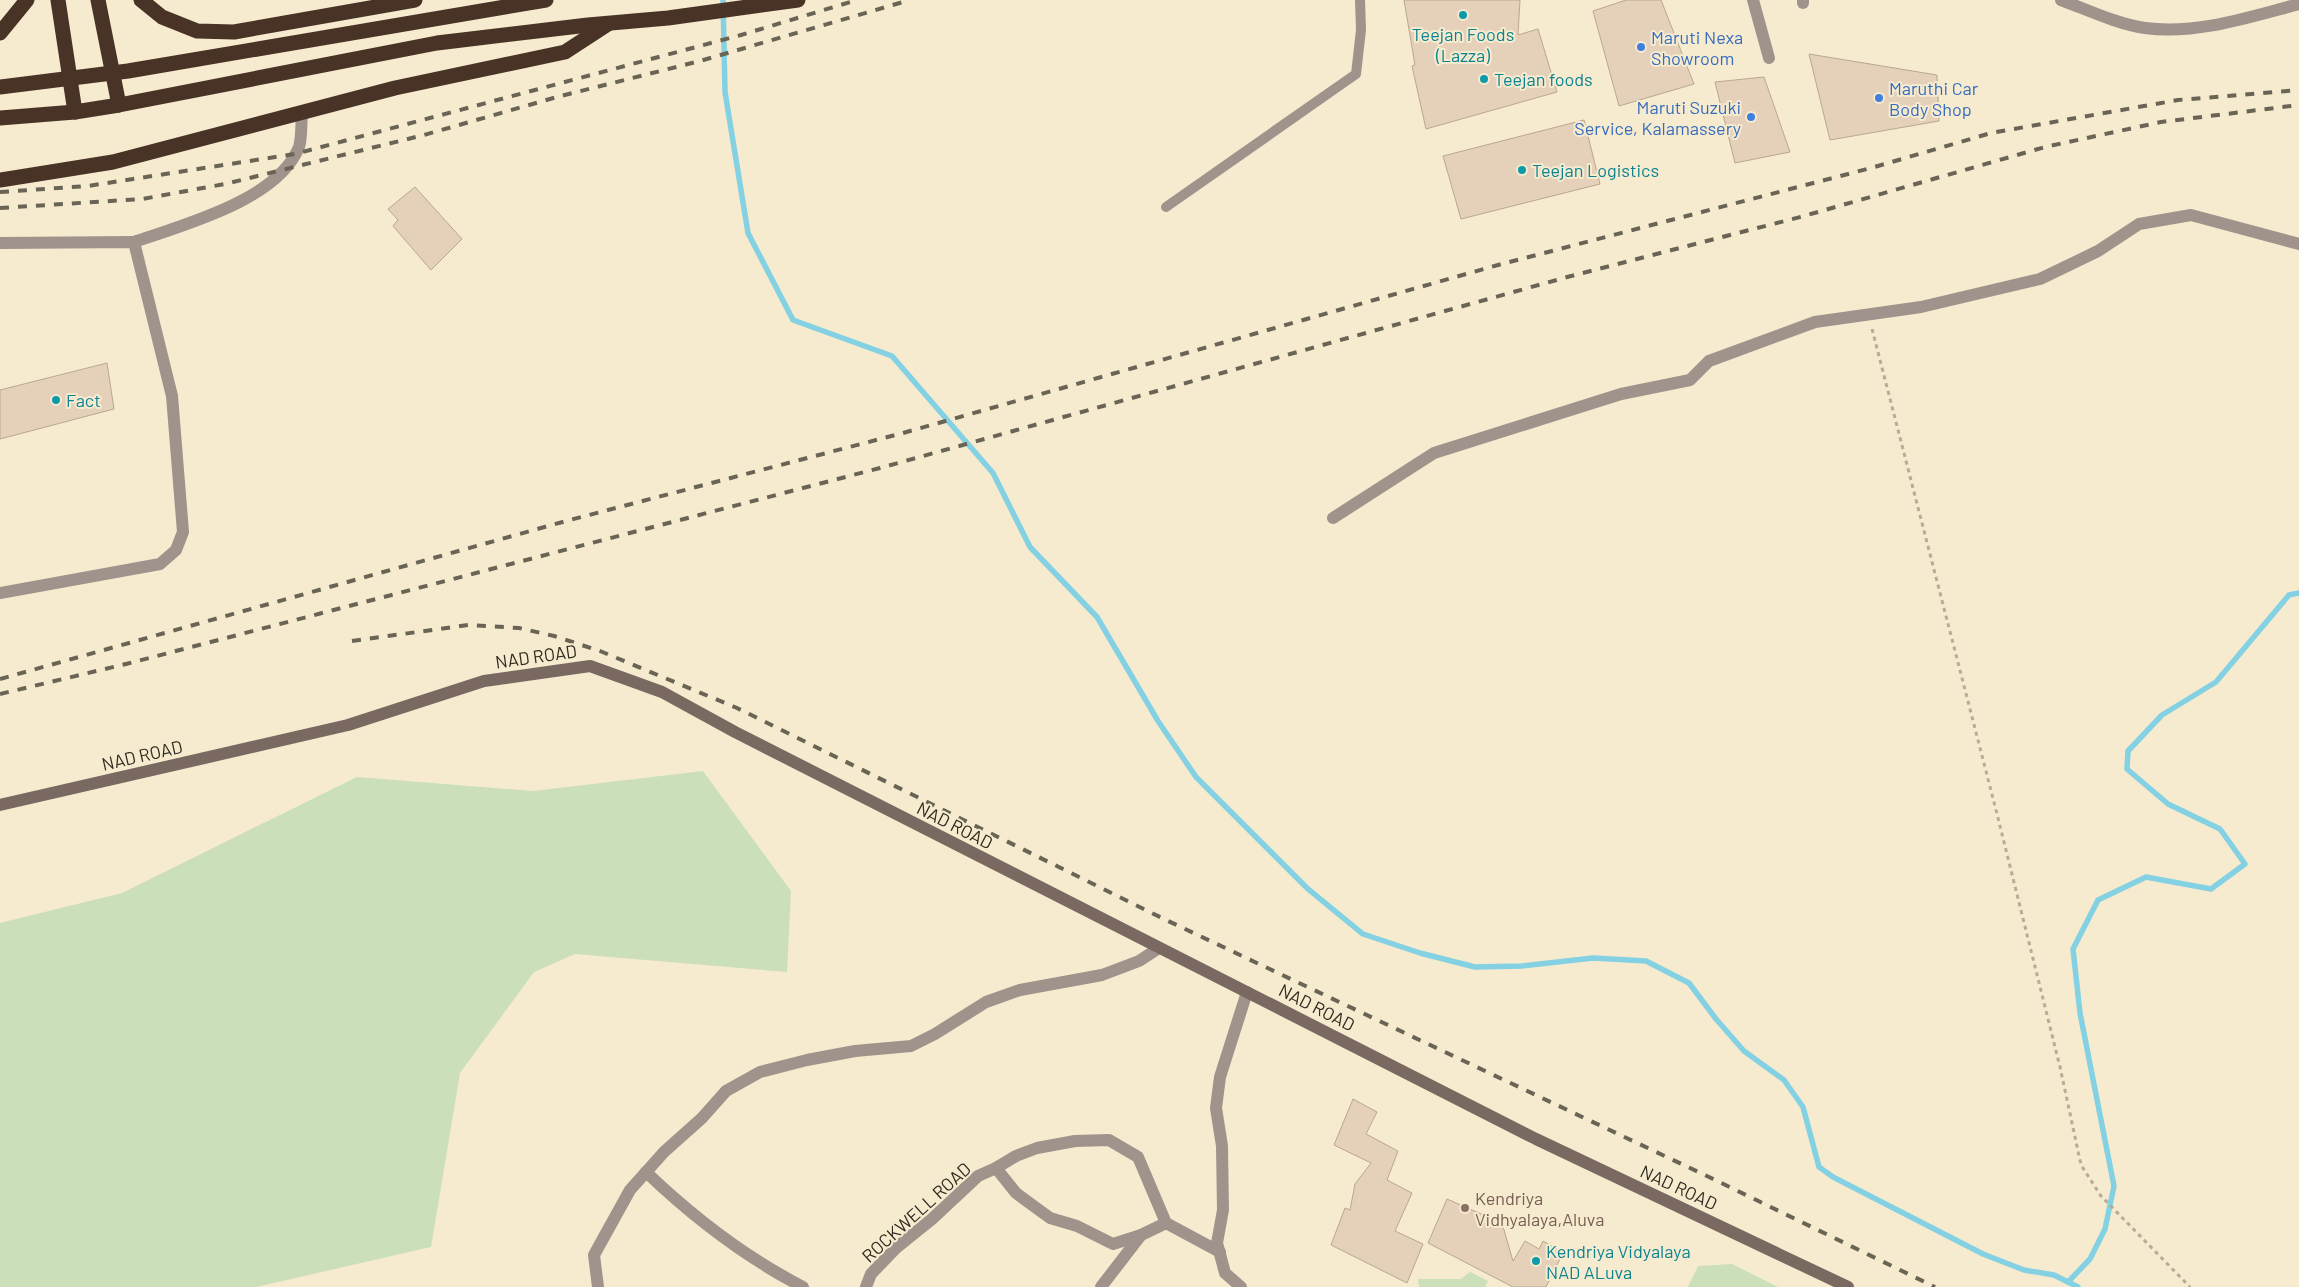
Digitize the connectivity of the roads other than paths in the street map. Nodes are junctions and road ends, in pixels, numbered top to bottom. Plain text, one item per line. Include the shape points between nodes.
1 (27, 0) edge
2 (58, 0) edge
3 (98, 0) edge
4 (140, 0) edge
5 (415, 0) edge
6 (541, 0) edge
7 (546, 0) edge
8 (798, 0) edge
9 (1360, 0) edge
10 (1753, 0) edge
11 (2061, 0) edge
12 (2299, 4) edge
13 (609, 23) junction
14 (0, 33) edge
15 (1769, 58) dead end
16 (0, 87) edge
17 (119, 105) junction
18 (75, 112) junction
19 (302, 113) junction
20 (0, 118) edge
21 (0, 180) edge
22 (1166, 206) dead end
23 (134, 242) junction
24 (0, 243) edge
25 (2299, 244) edge
26 (1333, 518) dead end
27 (0, 593) edge
28 (0, 805) edge
29 (1159, 948) junction
30 (1247, 992) junction
31 (996, 1168) junction
32 (646, 1172) junction
33 (1166, 1223) junction
34 (1141, 1235) junction
35 (1220, 1252) junction
36 (598, 1287) edge
37 (803, 1287) edge
38 (866, 1287) edge
39 (1101, 1287) edge
40 (1241, 1287) edge
41 (1848, 1287) edge

1 - 14 highway
2 - 18 highway
3 - 17 highway
4 - 5 highway via 162,17 197,31 234,32
6 - 7 highway
6 - 16 highway via 128,71
8 - 13 highway
9 - 22 lane via 1361,30 1356,74
10 - 15 street
11 - 12 street via 2131,25 2165,30 2207,26
13 - 17 highway via 438,43
13 - 19 highway via 566,52 395,88
17 - 18 highway
18 - 20 highway
19 - 21 highway via 113,162
19 - 23 street via 299,146 288,166 272,180 227,209
23 - 24 street
23 - 27 street via 172,396 183,532 180,541 176,550 160,564
25 - 26 street via 2191,215 2139,224 2040,280 1921,306 1814,322 1710,361 1690,380 1622,394 1434,453
28 - 29 street, NAD ROAD via 348,725 484,682 590,666 662,692
29 - 30 street, NAD ROAD
29 - 32 street via 1139,961 1102,975 1020,990 986,1002 911,1046 855,1051 760,1072 726,1091
30 - 35 street via 1220,1077 1216,1108 1222,1146 1223,1210 1217,1243
30 - 41 street, NAD ROAD via 1536,1139
31 - 33 street, ROCKWELL ROAD via 1038,1148 1075,1140 1109,1140 1138,1157
31 - 34 street via 1016,1194 1050,1218 1077,1226 1113,1244
31 - 38 street, ROCKWELL ROAD via 978,1176 896,1248 871,1274
32 - 36 street via 630,1190 594,1255
32 - 37 street via 710,1228
33 - 34 street
33 - 35 street
34 - 39 street
35 - 40 street via 1225,1273

